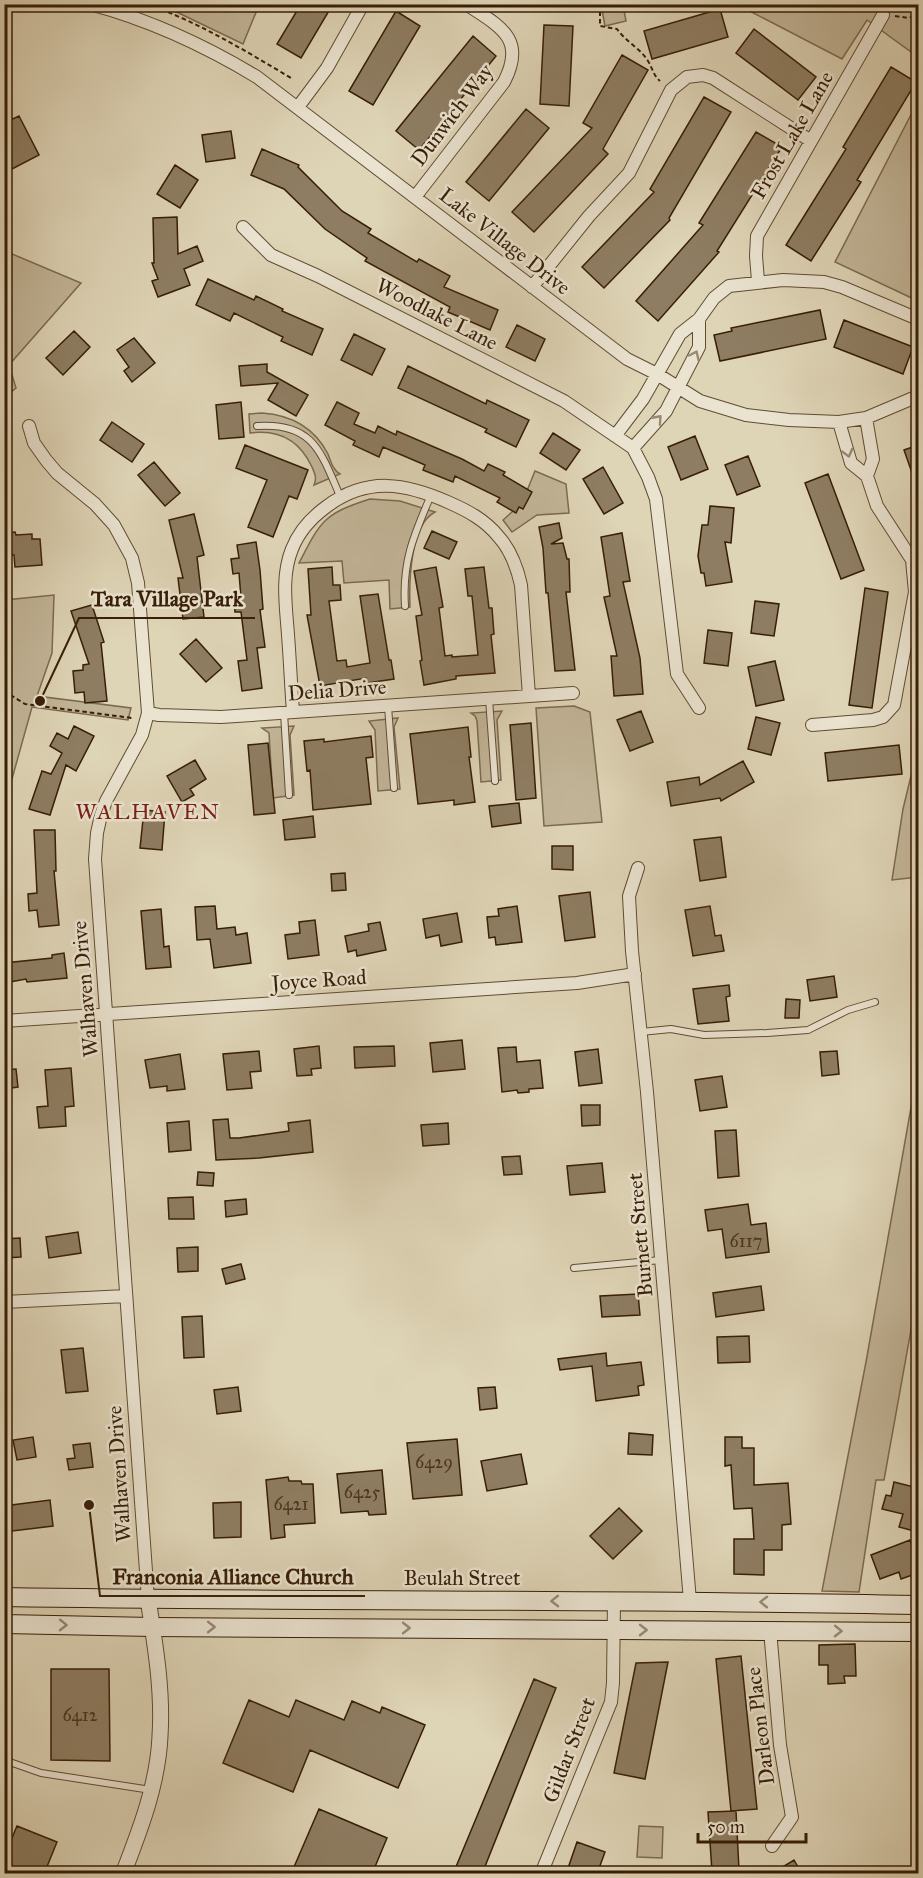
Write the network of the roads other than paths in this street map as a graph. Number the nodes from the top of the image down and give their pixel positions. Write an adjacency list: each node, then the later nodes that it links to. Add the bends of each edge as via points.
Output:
1 (90, 4): 5 (street, Lake Village Drive, via 147,22 216,52)
2 (363, 4): 5 (street, via 327,68)
3 (466, 4): 7 (street, Dunwich Way, via 506,32 513,49 511,70)
4 (883, 15): 6 (street, Frost Lake Lane)
5 (298, 107): 7 (street, Lake Village Drive)
6 (811, 141): 9 (street, Frost Lake Lane, via 757,236); 10 (street, via 714,78 687,77 670,90 629,173)
7 (416, 197): 10 (street, Lake Village Drive)
8 (243, 227): 20 (street, Woodlake Lane, via 271,255 564,401)
9 (758, 281): 11 (street, via 729,286 714,298); 12 (street, via 824,282)
10 (532, 286): 13 (street, Lake Village Drive, via 627,359)
11 (699, 319): 13 (street, via 680,334); 14 (street, one-way to 11, via 699,347)
12 (918, 319)
13 (657, 374): 14 (street, Lake Village Drive); 20 (street)
14 (679, 387): 17 (street, Lake Village Drive, via 700,401 746,414); 21 (street, one-way to 14, via 666,411)
15 (918, 396): 16 (street, Lake Village Drive)
16 (866, 418): 17 (street, Lake Village Drive); 22 (street, via 873,459)
17 (839, 422): 22 (street, one-way to 22, via 851,463)
18 (29, 426): 33 (street, Walhaven Drive, via 46,460 104,513 122,536 132,558 138,583)
19 (257, 426): 24 (lane, via 277,424 306,437 323,458)
20 (615, 436): 21 (street, Woodlake Lane)
21 (633, 448): 31 (street, Woodlake Lane, via 656,500 677,674)
22 (867, 476): 25 (street, via 877,506)
23 (431, 494): 24 (street, via 380,485); 26 (lane, via 407,557); 28 (street, via 481,519 511,554 521,585)
24 (340, 496): 32 (street, via 304,527 288,560 285,586)
25 (915, 560): 34 (street, via 915,592 894,705 883,717 873,720)
26 (405, 606)
27 (573, 693): 28 (street, Delia Drive)
28 (529, 696): 29 (street, Delia Drive)
29 (489, 699): 30 (street, Delia Drive); 35 (lane)
30 (388, 706): 32 (street, Delia Drive); 36 (lane)
31 (699, 708)
32 (289, 712): 33 (street, Delia Drive); 37 (lane)
33 (147, 717): 41 (street, Walhaven Drive, via 142,735 106,801 97,833 95,859)
34 (812, 725)
35 (495, 781)
36 (394, 788)
37 (289, 795)
38 (638, 868): 39 (street, Burnett Street, via 629,896)
39 (635, 974): 41 (street, Joyce Road, via 577,983); 43 (street, Burnett Street)
40 (875, 1002): 43 (lane, via 807,1030 704,1035 671,1029)
41 (106, 1013): 42 (street, Joyce Road); 46 (street, Walhaven Drive)
42 (4, 1021)
43 (641, 1032): 44 (street, Burnett Street)
44 (662, 1260): 45 (lane); 51 (street, Burnett Street)
45 (574, 1268)
46 (126, 1296): 47 (street); 49 (street, Walhaven Drive)
47 (4, 1302)
48 (4, 1597): 49 (main road, Beulah Street)
49 (148, 1599): 50 (main road, Beulah Street, one-way to 49); 54 (street)
50 (614, 1600): 51 (main road, Beulah Street); 55 (street, Gildar Street)
51 (690, 1600): 52 (main road, Beulah Street, one-way to 51)
52 (918, 1605)
53 (4, 1624): 54 (main road, one-way to 54)
54 (152, 1627): 55 (main road, one-way to 55); 59 (street, via 161,1708)
55 (614, 1630): 56 (main road, one-way to 56); 62 (street, Gildar Street, via 610,1702)
56 (770, 1630): 57 (main road, one-way to 57); 60 (street, Darleon Place, via 780,1744 792,1817)
57 (918, 1632)
58 (4, 1760): 59 (lane, via 41,1773)
59 (152, 1790): 61 (street)
60 (772, 1846)
61 (123, 1874)
62 (542, 1874)

